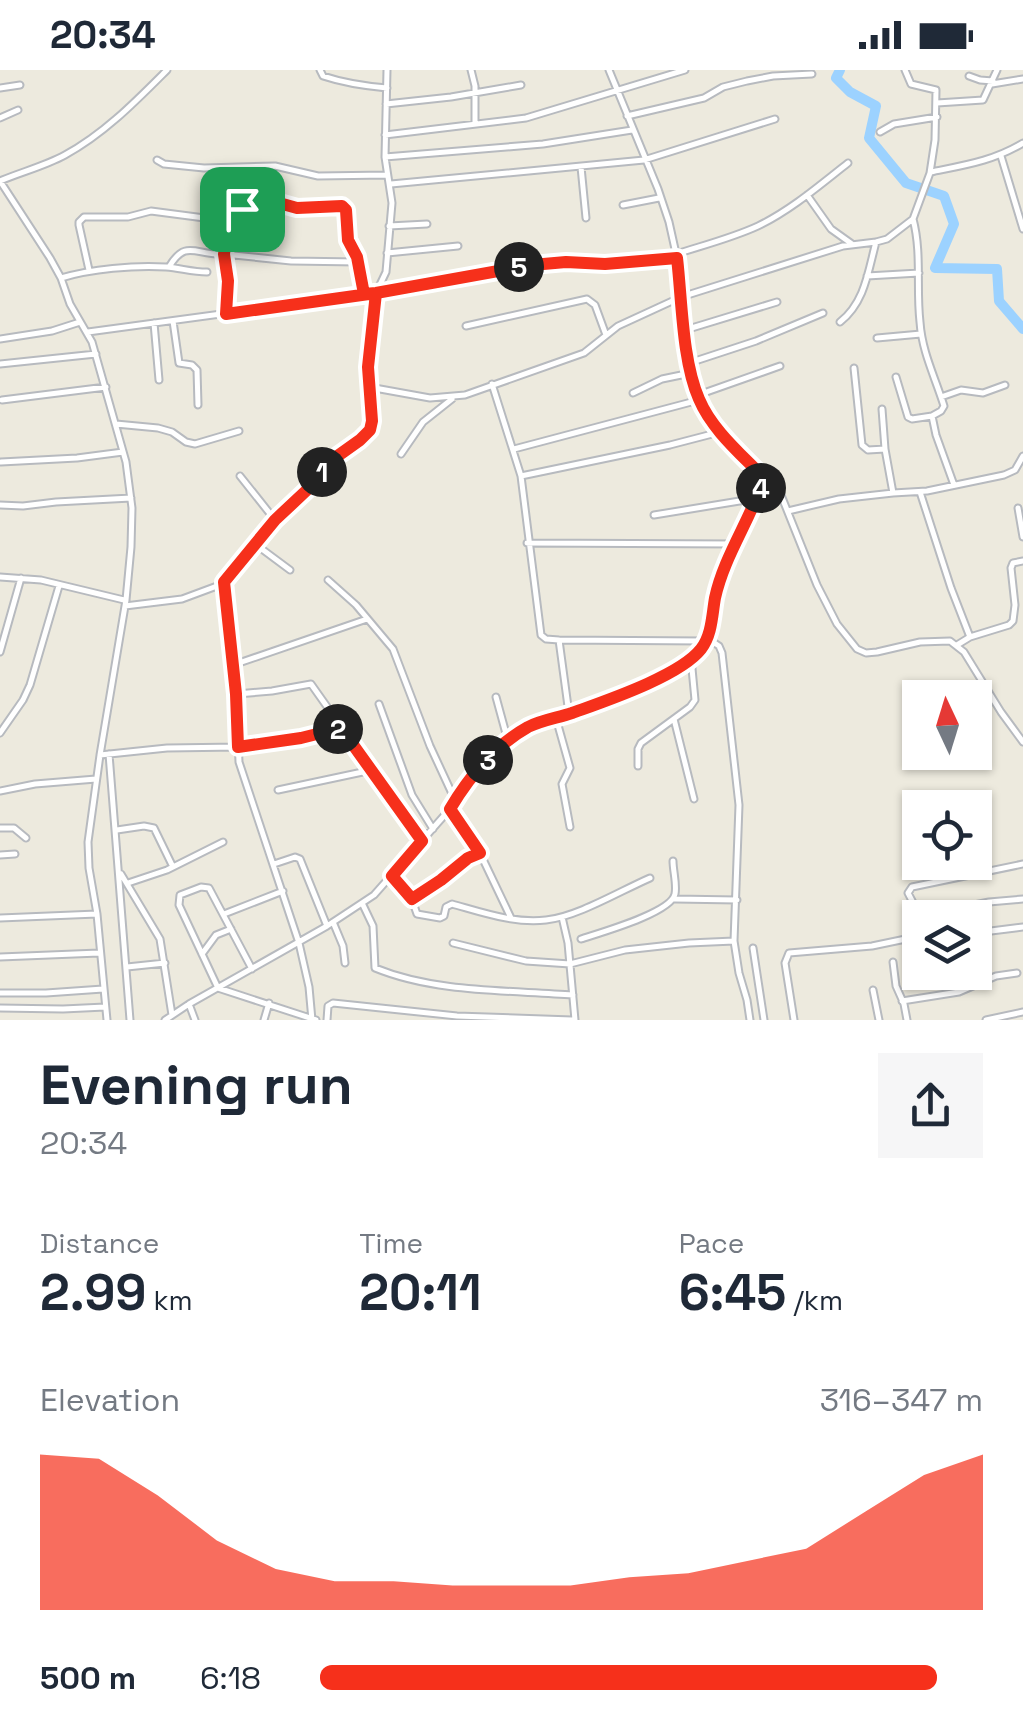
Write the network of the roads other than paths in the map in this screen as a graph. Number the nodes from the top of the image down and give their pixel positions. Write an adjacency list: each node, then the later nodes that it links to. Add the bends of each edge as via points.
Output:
1 (167, 70): 62 (street, via 85,143 0,181)
2 (320, 70): 17 (street, via 355,85)
3 (386, 70): 17 (street)
4 (471, 70): 19 (street)
5 (620, 70): 9 (street)
6 (685, 70): 18 (street)
7 (905, 70): 20 (street, via 911,84 936,90)
8 (998, 70): 13 (street)
9 (609, 72): 18 (street)
10 (812, 74): 23 (street, via 747,81)
11 (970, 76): 13 (street)
12 (1023, 79): 13 (street)
13 (992, 83): 20 (street, via 982,100)
14 (20, 85): 16 (street)
15 (520, 85): 19 (street)
16 (0, 88)
17 (387, 88): 21 (street)
18 (617, 91): 23 (street); 27 (street, via 526,118)
19 (475, 94): 21 (street); 27 (street)
20 (937, 103): 24 (street)
21 (386, 104): 30 (street)
22 (18, 110): 25 (street)
23 (627, 116): 28 (street)
24 (936, 117): 29 (street); 38 (street)
25 (0, 118)
26 (774, 119): 35 (street)
27 (475, 124): 30 (street)
28 (632, 130): 33 (street); 35 (street)
29 (880, 132)
30 (385, 134): 33 (street)
31 (1023, 143): 32 (street)
32 (1001, 156): 38 (street); 49 (street)
33 (385, 157): 39 (street)
34 (157, 160): 39 (street)
35 (644, 160): 37 (street); 42 (street)
36 (848, 162): 41 (street)
37 (581, 166): 40 (street); 44 (street)
38 (930, 172): 45 (street)
39 (386, 176): 40 (street)
40 (391, 184): 48 (street)
41 (808, 195): 51 (street); 55 (street, via 761,224)
42 (660, 197): 43 (street); 55 (street)
43 (622, 204)
44 (586, 218)
45 (914, 219): 50 (street); 60 (street)
46 (234, 222): 54 (street); 56 (street, via 254,196 297,208 342,206); 58 (street, via 151,211 84,217 79,225)
47 (428, 224): 48 (street)
48 (389, 226): 53 (street)
49 (1023, 229)
50 (876, 242): 51 (street); 61 (street)
51 (852, 244): 65 (street)
52 (458, 246): 53 (street)
53 (387, 252): 63 (street)
54 (224, 254): 56 (street); 57 (street, via 183,250); 68 (street)
55 (677, 256): 63 (street, via 532,265); 65 (street)
56 (358, 262): 64 (street)
57 (169, 267): 58 (street); 59 (street)
58 (89, 270): 62 (street)
59 (206, 272)
60 (918, 273): 61 (street); 76 (street)
61 (867, 276): 71 (street, via 856,305)
62 (60, 278): 70 (street)
63 (376, 293): 64 (street); 91 (street)
64 (364, 294): 68 (street)
65 (681, 297): 74 (street); 77 (street)
66 (776, 302): 74 (street)
67 (823, 313): 81 (street)
68 (226, 314): 69 (street)
69 (174, 321): 72 (street); 97 (street, via 179,362 196,370)
70 (80, 322): 75 (street); 79 (street)
71 (840, 322)
72 (154, 323): 75 (street); 87 (street)
73 (466, 326): 77 (street, via 586,299 595,305)
74 (685, 330): 81 (street)
75 (88, 332): 80 (street)
76 (921, 334): 78 (street); 93 (street)
77 (606, 336): 88 (street, via 577,356)
78 (878, 338)
79 (0, 339)
80 (96, 354): 82 (street); 90 (street)
81 (689, 363): 85 (street)
82 (0, 364)
83 (780, 366): 95 (street)
84 (854, 368): 103 (street, via 862,445)
85 (691, 373): 92 (street); 95 (street)
86 (896, 377): 99 (street, via 908,417)
87 (160, 380)
88 (492, 384): 94 (street); 104 (street)
89 (1005, 385): 93 (street)
90 (106, 387): 96 (street); 100 (street)
91 (368, 387): 94 (street); 121 (street, via 370,430)
92 (633, 393)
93 (941, 396): 99 (street, via 943,409)
94 (454, 397): 106 (street, via 424,422)
95 (698, 398): 102 (street); 104 (street)
96 (2, 400)
97 (198, 404)
98 (882, 408): 103 (street)
99 (932, 416): 112 (street)
100 (116, 424): 101 (street, via 158,428 195,444); 105 (street)
101 (238, 430)
102 (720, 432): 110 (street); 111 (street)
103 (885, 449): 114 (street)
104 (514, 450): 110 (street)
105 (123, 452): 108 (street); 115 (street)
106 (402, 454)
107 (1023, 456): 112 (street, via 1010,473)
108 (0, 462)
109 (240, 476): 121 (street)
110 (520, 476): 123 (street)
111 (764, 478): 116 (street); 119 (street)
112 (954, 485): 113 (street)
113 (920, 492): 114 (street); 135 (street)
114 (893, 493): 119 (street)
115 (131, 498): 117 (street); 133 (street)
116 (758, 498): 120 (street); 125 (street)
117 (0, 505)
118 (1018, 508): 122 (street)
119 (788, 511): 138 (street, via 817,585 857,649 877,652 942,640)
120 (654, 514)
121 (275, 520): 124 (street)
122 (1023, 537)
123 (528, 543): 125 (street); 136 (street, via 539,632)
124 (255, 544): 127 (street); 131 (street)
125 (736, 544): 137 (street)
126 (1023, 561): 135 (street, via 1010,568 1013,621)
127 (290, 570)
128 (0, 577): 129 (street)
129 (21, 577): 132 (street); 139 (street)
130 (328, 580): 134 (street)
131 (224, 582): 133 (street, via 182,599); 141 (street)
132 (58, 586): 133 (street); 149 (street, via 30,685)
133 (125, 603): 153 (street)
134 (367, 619): 141 (street); 161 (street, via 393,649)
135 (970, 637): 138 (street)
136 (559, 640): 137 (street); 145 (street)
137 (706, 640): 140 (street); 185 (street, via 722,653 738,794)
138 (957, 645): 151 (street)
139 (0, 652)
140 (691, 658): 145 (street); 147 (street, via 695,700)
141 (233, 665): 142 (street)
142 (236, 694): 148 (street, via 310,684); 152 (street)
143 (496, 696): 150 (street)
144 (379, 704): 165 (street, via 412,795)
145 (569, 714): 146 (street)
146 (556, 718): 150 (street); 163 (street, via 570,768 562,784)
147 (674, 718): 155 (street, via 639,746); 160 (street)
148 (341, 728): 152 (street); 156 (street)
149 (0, 733)
150 (508, 740): 161 (street)
151 (1023, 742)
152 (238, 747): 154 (street); 174 (street)
153 (100, 754): 154 (street); 157 (street)
154 (109, 754): 166 (street)
155 (638, 766)
156 (372, 770): 158 (street); 168 (street)
157 (96, 779): 159 (street); 189 (street, via 88,842)
158 (278, 790)
159 (0, 791)
160 (694, 799)
161 (455, 800): 162 (street)
162 (450, 809): 165 (street); 170 (street)
163 (570, 827)
164 (0, 828): 167 (street, via 14,828)
165 (433, 829): 168 (street)
166 (116, 830): 176 (street, via 154,828); 177 (street)
167 (26, 838)
168 (422, 841): 178 (street)
169 (223, 842): 176 (street)
170 (480, 853): 184 (street); 193 (street)
171 (15, 854): 172 (street)
172 (0, 855)
173 (673, 861): 182 (street)
174 (274, 864): 181 (street); 194 (street, via 300,859)
175 (1023, 864): 186 (street, via 912,887)
176 (173, 867): 180 (street)
177 (120, 872): 180 (street); 211 (street)
178 (392, 876): 184 (street); 188 (street)
179 (650, 878): 191 (street)
180 (128, 883): 208 (street)
181 (283, 891): 190 (street); 201 (street)
182 (674, 898): 185 (street); 198 (street, via 646,916)
183 (1023, 898): 187 (street)
184 (412, 899): 193 (street, via 421,916 442,918 452,904)
185 (737, 900): 200 (street)
186 (912, 900)
187 (992, 902)
188 (362, 904): 194 (street); 218 (street, via 373,926 375,968 469,988)
189 (98, 914): 192 (street); 204 (street)
190 (224, 914): 196 (street); 205 (street, via 207,886 180,894)
191 (562, 917): 193 (street); 210 (street)
192 (0, 918)
193 (511, 918)
194 (330, 924): 201 (street); 209 (street)
195 (1023, 927): 197 (street)
196 (230, 928): 205 (street); 212 (street)
197 (992, 930)
198 (581, 939)
199 (902, 940): 236 (street, via 789,953)
200 (734, 941): 210 (street, via 625,950); 234 (street)
201 (298, 943): 212 (street); 231 (street)
202 (453, 943): 210 (street)
203 (753, 948): 235 (street)
204 (100, 953): 206 (street); 215 (street)
205 (202, 954): 214 (street)
206 (0, 957)
207 (894, 962): 219 (street)
208 (166, 963): 211 (street); 225 (street)
209 (345, 963)
210 (570, 964): 218 (street)
211 (126, 967): 227 (street)
212 (252, 969): 214 (street)
213 (1017, 972): 219 (street, via 952,994)
214 (218, 988): 220 (street); 221 (street)
215 (103, 989): 217 (street); 222 (street)
216 (874, 990): 237 (street)
217 (0, 992)
218 (573, 995): 233 (street)
219 (902, 1000): 238 (street)
220 (270, 1003): 230 (street); 231 (street)
221 (188, 1004): 225 (street); 229 (street)
222 (105, 1007): 223 (street); 226 (street)
223 (0, 1008)
224 (1023, 1012): 239 (street)
225 (172, 1015): 228 (street)
226 (107, 1020)
227 (130, 1020)
228 (165, 1020)
229 (195, 1020)
230 (264, 1020)
231 (313, 1020)
232 (327, 1020): 233 (street, via 334,1003)
233 (573, 1020)
234 (750, 1020)
235 (764, 1020)
236 (794, 1020)
237 (879, 1020)
238 (907, 1020)
239 (986, 1020)

